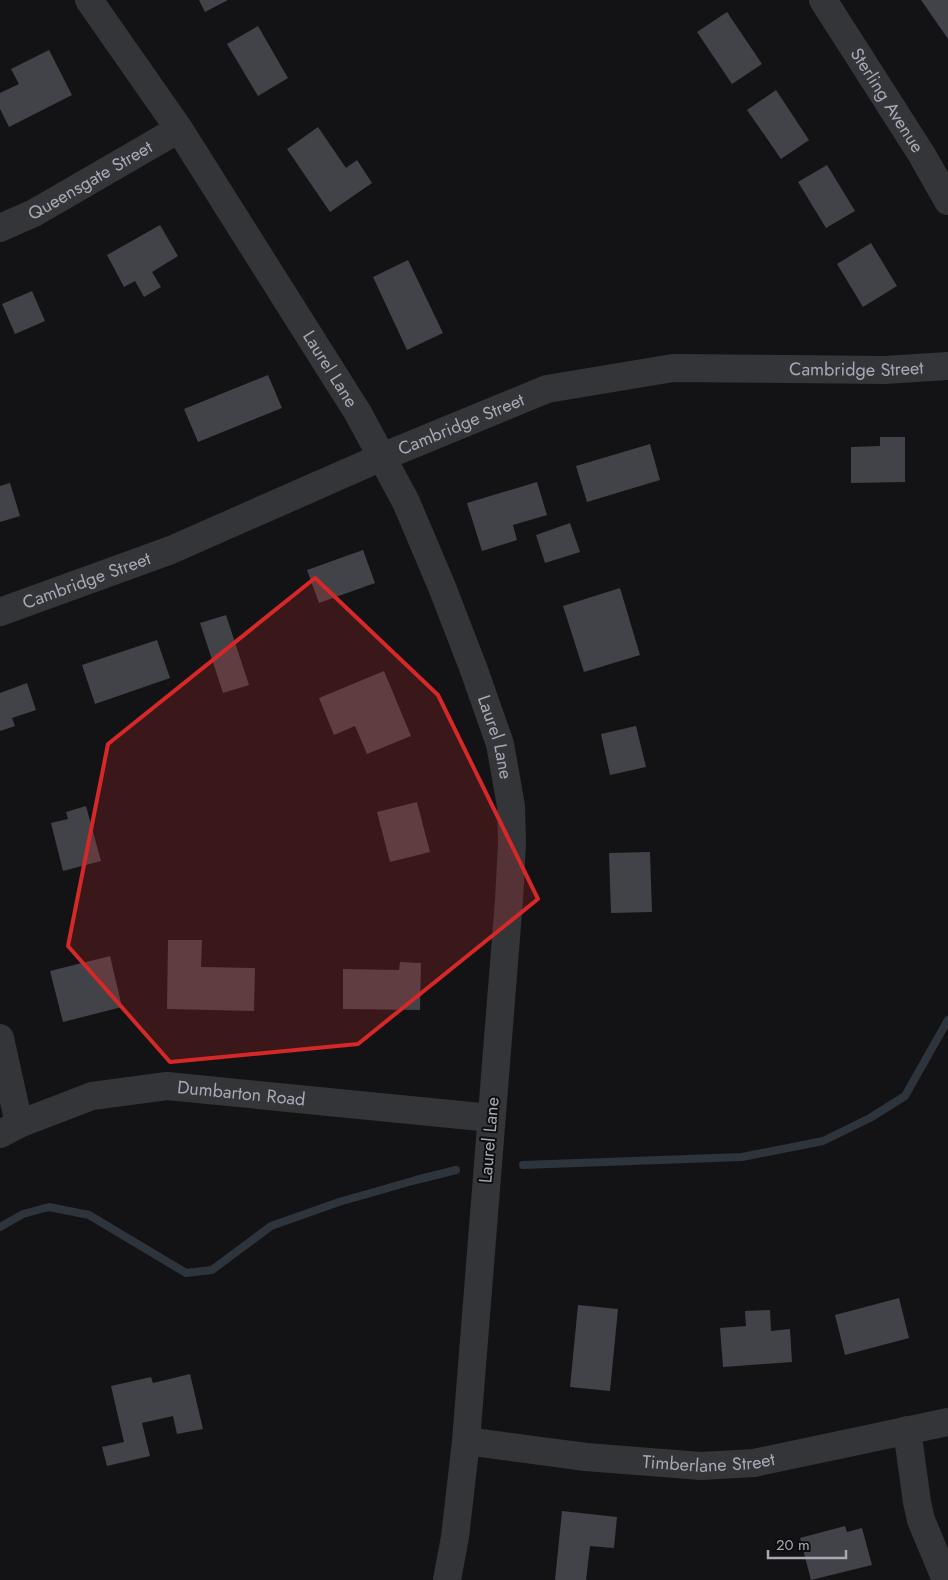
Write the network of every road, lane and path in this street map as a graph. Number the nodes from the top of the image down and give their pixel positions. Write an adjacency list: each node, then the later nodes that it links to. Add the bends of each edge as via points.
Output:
1 (88, 0): 3 (street, Laurel Lane)
2 (823, 0): 4 (street, Sterling Avenue, via 922,155)
3 (179, 129): 5 (street, Queensgate Street, via 34,213); 7 (street, Laurel Lane, via 358,413)
4 (948, 202)
5 (0, 228)
6 (948, 366): 7 (street, Cambridge Street, via 885,370 673,368 547,389)
7 (382, 457): 8 (street, Cambridge Street, via 171,550); 10 (street, Laurel Lane, via 406,502 474,670 500,744 511,806 509,900)
8 (0, 612)
9 (0, 1038): 11 (street)
10 (490, 1118): 11 (street, Dumbarton Road, via 167,1086 92,1096); 14 (street, Laurel Lane)
11 (10, 1129)
12 (948, 1422): 13 (street, Timberlane Street)
13 (907, 1430): 14 (street, Timberlane Street, via 730,1466 586,1456); 16 (street, via 921,1520)
14 (466, 1441): 15 (street, Laurel Lane)
15 (447, 1580)
16 (946, 1580)

